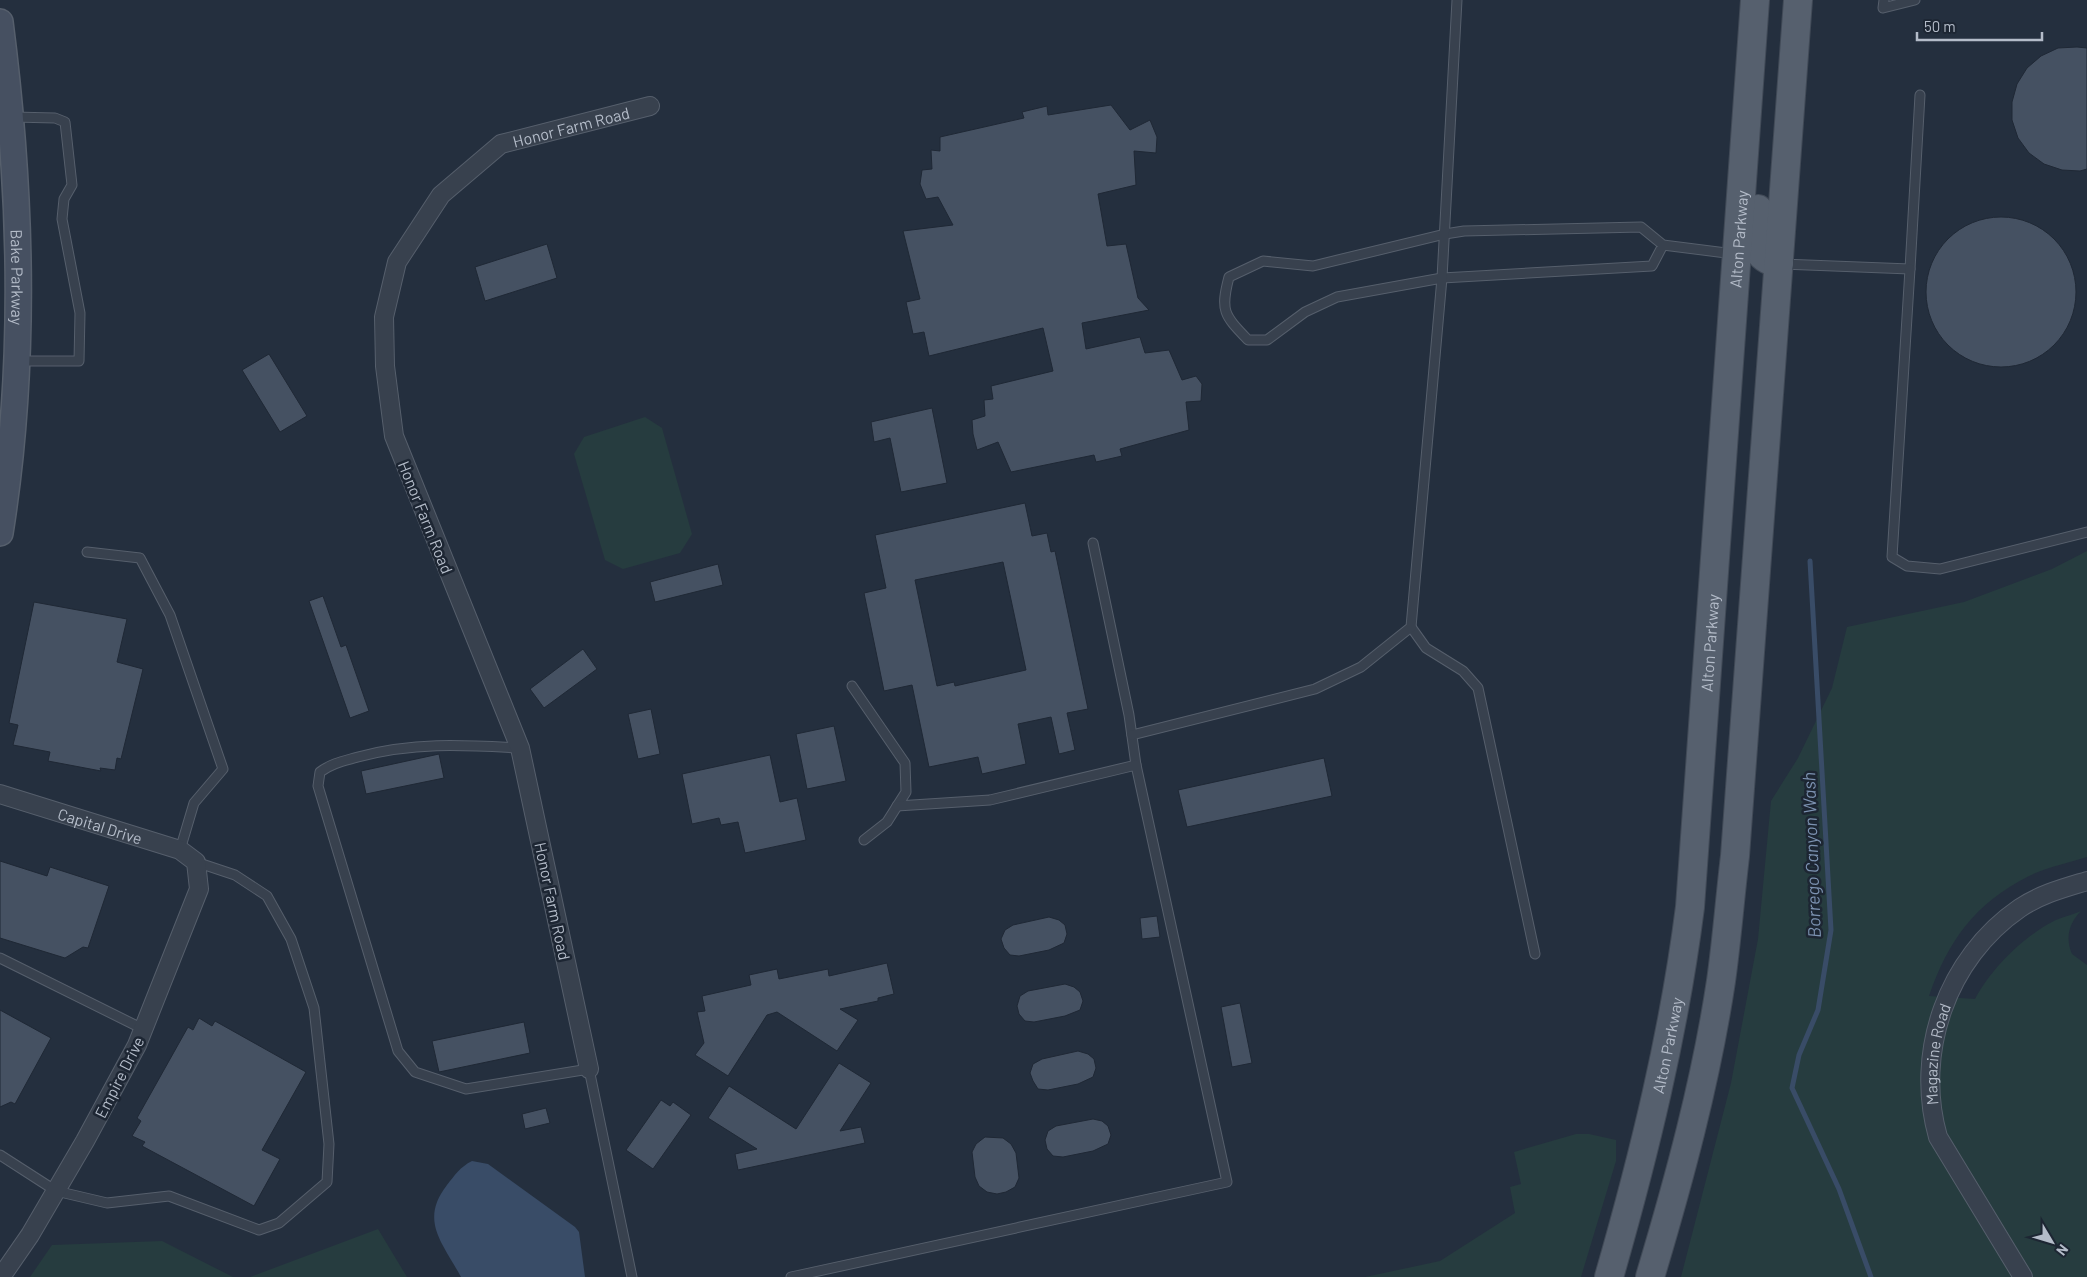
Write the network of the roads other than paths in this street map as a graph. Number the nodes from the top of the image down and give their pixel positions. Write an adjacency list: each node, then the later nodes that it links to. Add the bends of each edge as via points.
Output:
1 (1457, 0): 11 (lane)
2 (1755, 0): 7 (main road, Alton Parkway)
3 (1798, 0): 14 (main road)
4 (1884, 0): 5 (lane, via 1883,8)
5 (1915, 0)
6 (0, 22): 10 (main road, Bake Parkway)
7 (1753, 28): 13 (main road, Alton Parkway); 14 (main road, via 1760,31 1769,44 1756,238 1762,258)
8 (1920, 95): 15 (lane)
9 (650, 106): 25 (street, Honor Farm Road, via 501,144 441,195 397,262 384,317 385,366 394,436)
10 (11, 117): 17 (main road, Bake Parkway, via 19,230); 17 (lane, via 55,118 65,122 72,185 64,199 62,219 80,313 79,361)
11 (1445, 234): 12 (lane, via 1641,227); 16 (lane); 16 (lane, via 1313,266 1263,261 1229,277 1223,298 1227,317 1248,340 1267,340 1306,312 1336,297)
12 (1663, 246): 13 (lane); 16 (lane, via 1652,266)
13 (1737, 255): 42 (main road, Alton Parkway, via 1688,924 1658,1098)
14 (1779, 263): 15 (lane); 43 (main road, via 1735,856 1720,981 1695,1112)
15 (1910, 269): 18 (lane, via 1892,557 1907,566 1940,569)
16 (1442, 278): 22 (lane)
17 (17, 361): 19 (main road, Bake Parkway)
18 (2087, 532)
19 (0, 533)
20 (1093, 543): 24 (lane)
21 (87, 552): 30 (lane, via 140,558 170,615 224,769 194,804)
22 (1412, 627): 24 (lane, via 1361,667 1315,690); 33 (lane, via 1426,648 1463,671 1478,688)
23 (852, 686): 28 (lane, via 905,763 906,792)
24 (1132, 735): 26 (lane)
25 (520, 748): 36 (street, Honor Farm Road); 36 (lane, via 437,744 390,748 330,765 320,772 318,786 398,1051 415,1072 466,1089)
26 (1136, 765): 28 (lane, via 990,800); 41 (lane, via 1227,1182)
27 (0, 794): 30 (street, Capital Drive)
28 (897, 806): 29 (lane, via 887,822)
29 (864, 840)
30 (180, 850): 31 (street, Capital Drive)
31 (196, 862): 35 (street, Empire Drive, via 199,889); 38 (lane, via 235,875 267,896 291,939 314,1008 329,1144 327,1182 279,1223 259,1230 169,1196 107,1203)
32 (2087, 880): 44 (street, Magazine Road, via 2051,891 2022,907 1981,941 1961,968 1947,999 1930,1062 1932,1113 1938,1137)
33 (1535, 954)
34 (0, 958): 35 (lane)
35 (144, 1029): 38 (street, Empire Drive)
36 (589, 1069): 40 (lane)
37 (0, 1155): 38 (lane)
38 (56, 1191): 39 (street, Empire Drive)
39 (1, 1277)
40 (632, 1277)
41 (791, 1277)
42 (1609, 1277)
43 (1650, 1277)
44 (2024, 1277)

